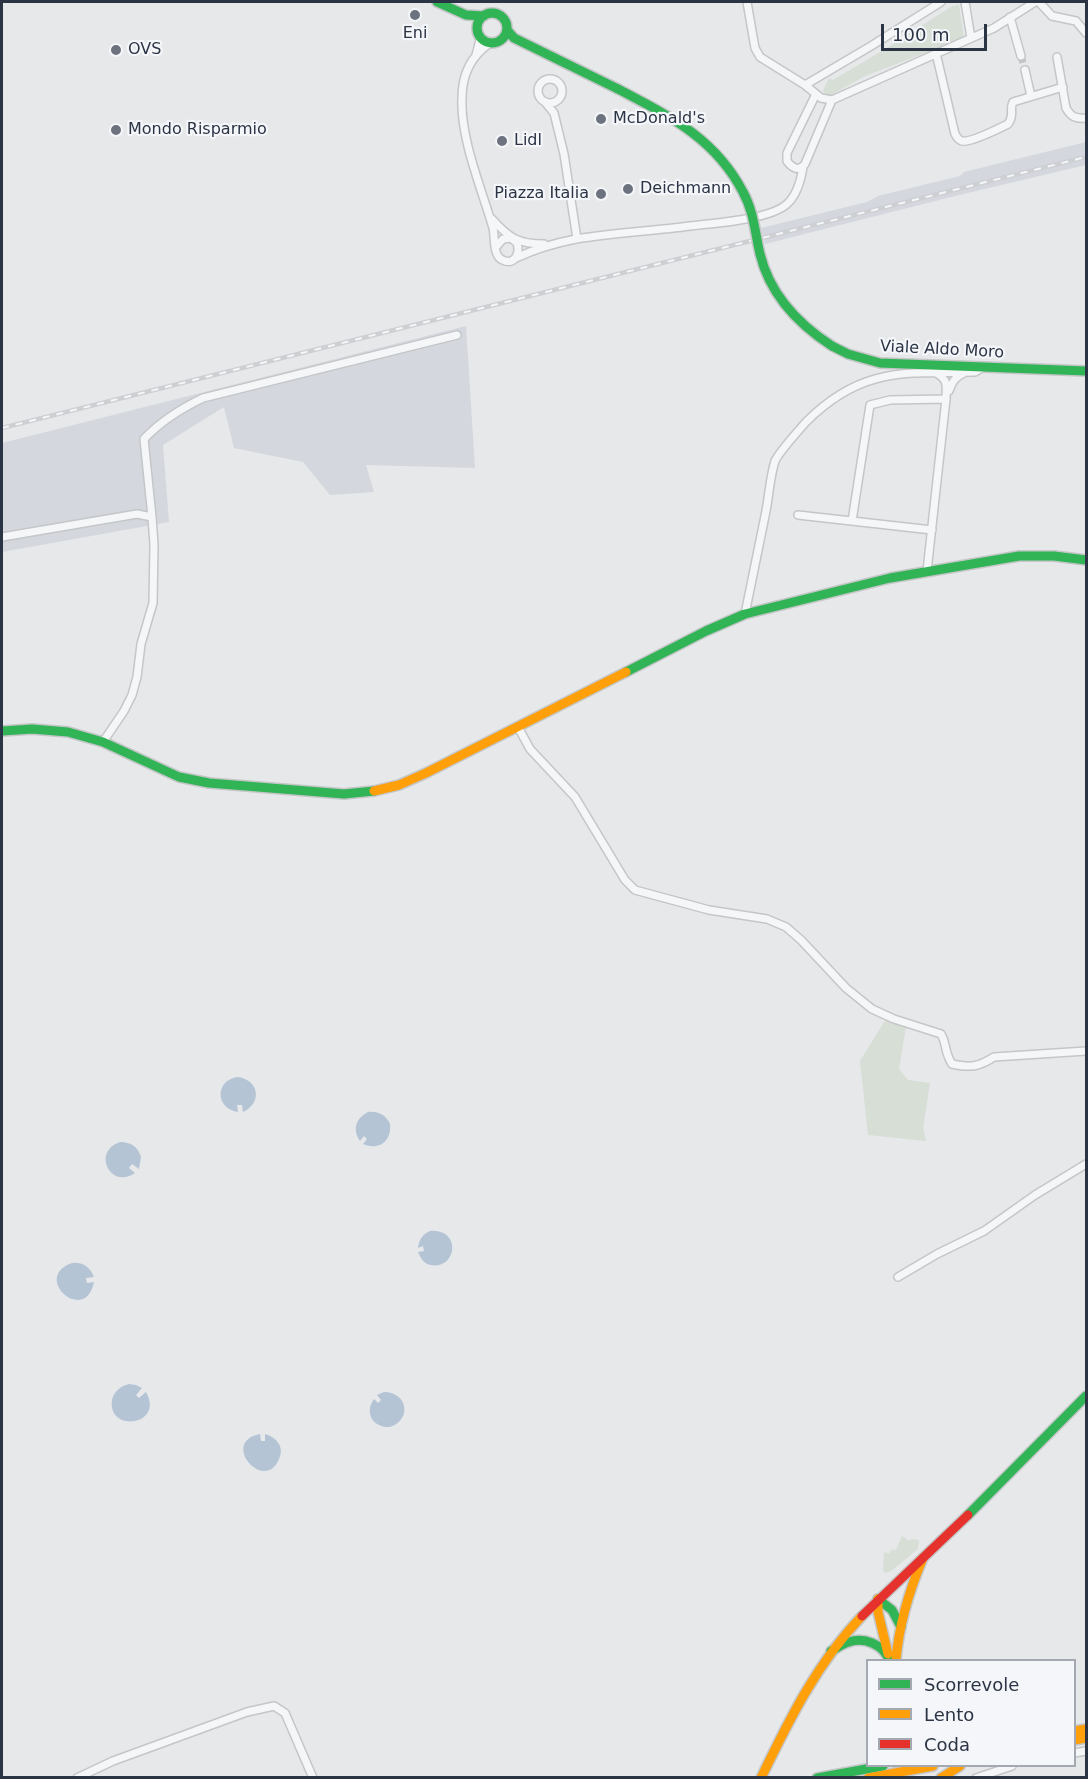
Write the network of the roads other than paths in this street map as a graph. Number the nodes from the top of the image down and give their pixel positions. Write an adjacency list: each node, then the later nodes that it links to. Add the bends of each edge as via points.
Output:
1 (437, 2): 7 (main road)
2 (747, 2): 19 (street, via 757,53)
3 (941, 2): 19 (street)
4 (965, 2): 12 (street)
5 (1037, 2): 8 (street); 10 (street, via 1052,16 1076,21)
6 (484, 16): 7 (main road); 9 (main road); 11 (main road, via 499,15 505,21)
7 (470, 17): 9 (main road)
8 (1010, 17): 12 (street); 15 (street)
9 (478, 32): 13 (main road); 16 (street)
10 (1086, 33)
11 (505, 34): 13 (main road, Viale Aldo Moro); 36 (main road, Viale Aldo Moro, bridge, via 618,89 701,138 721,158 751,211 764,268 778,297 819,338 848,354 880,363)
12 (971, 38): 14 (street)
13 (490, 43): 16 (street)
14 (936, 53): 22 (street, via 959,140 977,139 1008,124 1013,102); 24 (street)
15 (1021, 56)
16 (475, 57): 29 (street, via 464,77 463,120)
17 (1057, 57): 20 (street)
18 (1025, 70): 22 (street)
19 (805, 85): 21 (street)
20 (1063, 87): 22 (street); 27 (street, via 1068,112 1073,117)
21 (816, 94): 24 (street); 28 (street, via 787,153 790,164 798,169)
22 (1031, 96)
23 (558, 100): 25 (street); 25 (street, via 561,89 557,82 549,80 538,89); 26 (street)
24 (832, 100): 28 (street)
25 (545, 102): 26 (street)
26 (554, 113): 30 (street)
27 (1086, 118)
28 (803, 167): 30 (street, via 792,198 770,213)
29 (489, 216): 31 (street); 33 (street)
30 (577, 239): 32 (street)
31 (514, 240): 32 (street); 33 (street, via 503,239); 34 (street, via 519,247)
32 (549, 244): 34 (street)
33 (496, 247): 34 (street, via 502,260)
34 (516, 258)
35 (457, 335): 42 (street, via 188,405 144,439)
36 (982, 368): 37 (main road, Viale Aldo Moro); 39 (street)
37 (1086, 371)
38 (936, 373): 39 (street); 40 (street, via 944,377); 48 (street, via 903,373 856,386 836,397 800,428 776,460)
39 (964, 373): 40 (street, via 956,376)
40 (946, 399): 43 (street, via 890,400 870,405); 44 (street)
41 (798, 515): 43 (street)
42 (152, 517): 45 (street, via 137,514); 51 (street, via 153,603 141,644 137,677 124,711)
43 (852, 521): 44 (street)
44 (932, 530): 47 (street)
45 (2, 537)
46 (1086, 560): 47 (main road, via 1019,556)
47 (927, 571): 48 (main road)
48 (745, 614): 49 (main road)
49 (518, 727): 51 (main road, via 399,785 344,794 179,777); 52 (street, via 530,749 575,797 635,890 709,910 766,918 786,927 872,1009 941,1034 952,1064 967,1067 982,1065 994,1057)
50 (2, 731): 51 (main road, via 68,732)
51 (103, 742)
52 (1086, 1052)
53 (1086, 1164): 54 (street, via 984,1231)
54 (898, 1277)
55 (1086, 1396): 56 (main road)
56 (923, 1558): 57 (main road); 58 (main road)
57 (878, 1599): 58 (main road, via 889,1605); 59 (main road); 60 (main road)
58 (901, 1627): 61 (main road)
59 (831, 1651): 60 (main road, via 848,1642 864,1641 877,1645); 68 (main road, via 788,1720)
60 (888, 1657)
61 (896, 1659)
62 (866, 1762): 67 (main road)
63 (877, 1767): 67 (main road)
64 (928, 1767): 72 (main road)
65 (958, 1767): 73 (main road)
66 (1009, 1767): 74 (street)
67 (845, 1772): 71 (main road)
68 (761, 1777)
69 (77, 1778): 70 (street, via 236,1716 274,1706 285,1713)
70 (313, 1778)
71 (817, 1778)
72 (868, 1778)
73 (941, 1778)
74 (976, 1778)

